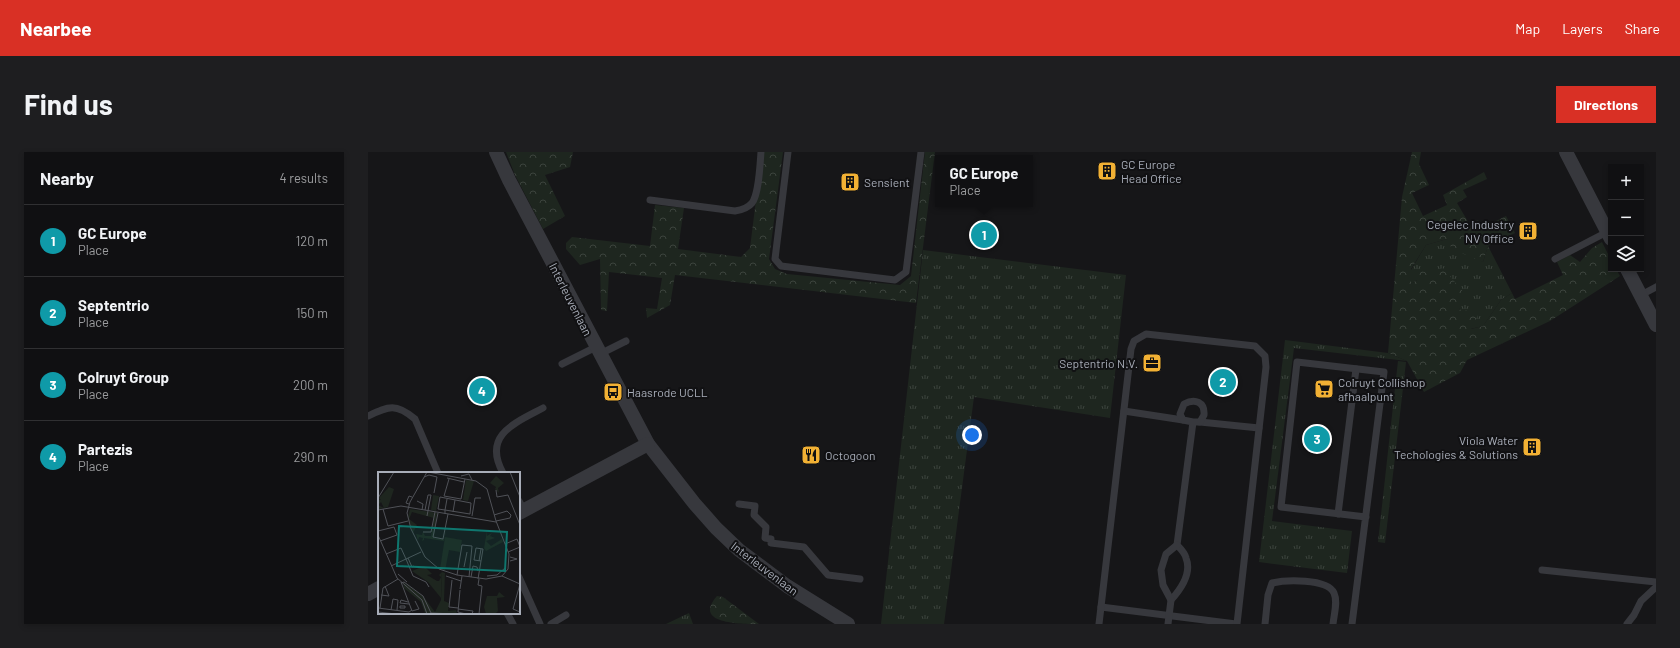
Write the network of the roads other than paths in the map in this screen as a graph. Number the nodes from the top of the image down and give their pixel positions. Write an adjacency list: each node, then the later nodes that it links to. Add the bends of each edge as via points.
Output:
1 (496, 152): 15 (street, Interleuvenlaan)
2 (761, 152): 6 (lane, via 756,193 752,203 744,209 735,211)
3 (788, 152): 4 (lane, via 775,259 781,266 895,280 906,272)
4 (921, 152)
5 (1566, 152): 7 (street)
6 (650, 200)
7 (1608, 234)
8 (1608, 236): 9 (lane)
9 (1555, 258)
10 (1629, 272): 12 (street)
11 (1656, 287): 12 (lane)
12 (1641, 295): 13 (street)
13 (1656, 325)
14 (626, 341): 15 (lane)
15 (598, 351): 16 (lane); 24 (street, Interleuvenlaan)
16 (562, 364)
17 (1356, 369): 29 (lane); 29 (lane, via 1297,362 1281,506); 30 (lane, via 1384,372)
18 (543, 408): 26 (lane, via 509,427 499,440 496,461)
19 (1124, 411): 21 (lane); 23 (lane, via 1131,349 1139,337 1146,334 1255,346 1265,356 1266,367); 40 (lane)
20 (368, 416): 25 (lane, via 392,407 408,413 415,419)
21 (1183, 420): 22 (lane); 22 (lane, via 1180,409 1190,400 1198,401 1203,406 1204,415)
22 (1197, 422): 23 (lane); 31 (lane)
23 (1259, 428): 50 (lane)
24 (648, 444): 28 (street); 47 (street, Interleuvenlaan, via 707,518 739,550 787,586)
25 (438, 472)
26 (502, 472)
27 (739, 504): 34 (lane, via 755,506 754,515 766,527 765,538 771,539 771,543 804,547 828,575)
28 (520, 508)
29 (1338, 514): 30 (lane)
30 (1366, 517): 53 (lane)
31 (1177, 545): 39 (lane, via 1186,558 1187,573 1181,588); 39 (lane, via 1166,554 1161,570 1163,585)
32 (1542, 570): 35 (lane)
33 (520, 579): 45 (lane)
34 (860, 579)
35 (1656, 582)
36 (1656, 587): 54 (lane, via 1641,601)
37 (378, 589): 38 (street)
38 (368, 594)
39 (1171, 600): 43 (lane)
40 (1101, 607): 43 (lane); 48 (lane)
41 (507, 614): 44 (lane)
42 (566, 615): 46 (lane)
43 (1169, 616): 49 (lane); 50 (lane)
44 (512, 624)
45 (540, 624)
46 (551, 624)
47 (848, 624)
48 (1099, 624)
49 (1168, 624)
50 (1237, 624)
51 (1265, 624): 52 (lane, via 1272,583 1286,580 1324,584 1333,592 1336,603)
52 (1333, 624)
53 (1352, 624)
54 (1627, 624)

